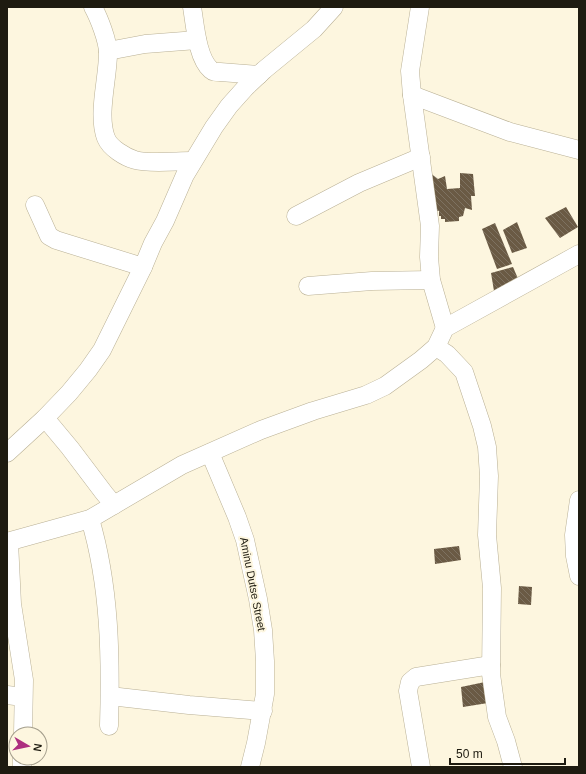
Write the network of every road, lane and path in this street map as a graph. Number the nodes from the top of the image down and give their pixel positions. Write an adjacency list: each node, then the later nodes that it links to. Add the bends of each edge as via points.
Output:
1 (93, 7): 6 (street)
2 (192, 7): 5 (street)
3 (334, 7): 7 (street, via 314,29)
4 (420, 7): 8 (street, via 410,70)
5 (197, 40): 6 (street, via 145,44); 7 (street, via 212,71)
6 (108, 51): 11 (street, via 103,122 109,143 123,155 135,160)
7 (259, 75): 11 (street, via 229,106)
8 (412, 95): 9 (street, via 510,132); 10 (street)
9 (579, 150)
10 (421, 157): 13 (street, via 359,183); 16 (street, via 430,226)
11 (192, 161): 15 (street)
12 (35, 205): 15 (street, via 49,236)
13 (296, 216)
14 (579, 254): 18 (street)
15 (143, 267): 20 (street, via 102,350 88,370)
16 (431, 280): 17 (street); 18 (street)
17 (308, 286)
18 (445, 328): 19 (street)
19 (436, 347): 22 (street, via 385,386 355,399 261,430); 28 (street, via 447,354 464,372 487,447 487,535 492,588)
20 (45, 418): 21 (street); 24 (street)
21 (7, 453)
22 (210, 453): 24 (street, via 182,465); 31 (street, Aminu Dutse Street, via 246,540 263,630)
23 (579, 500): 27 (street, via 574,535)
24 (114, 505): 25 (street)
25 (90, 519): 26 (street); 30 (street, via 101,562 106,602)
26 (8, 542): 29 (street, via 12,604 24,680)
27 (579, 576)
28 (491, 665): 35 (street, via 416,677 410,682 408,691); 36 (street, via 497,717)
29 (15, 696): 32 (street)
30 (110, 696): 31 (street); 33 (street)
31 (263, 711): 34 (street, Aminu Dutse Street)
32 (21, 726)
33 (109, 726)
34 (250, 767)
35 (421, 767)
36 (513, 767)

